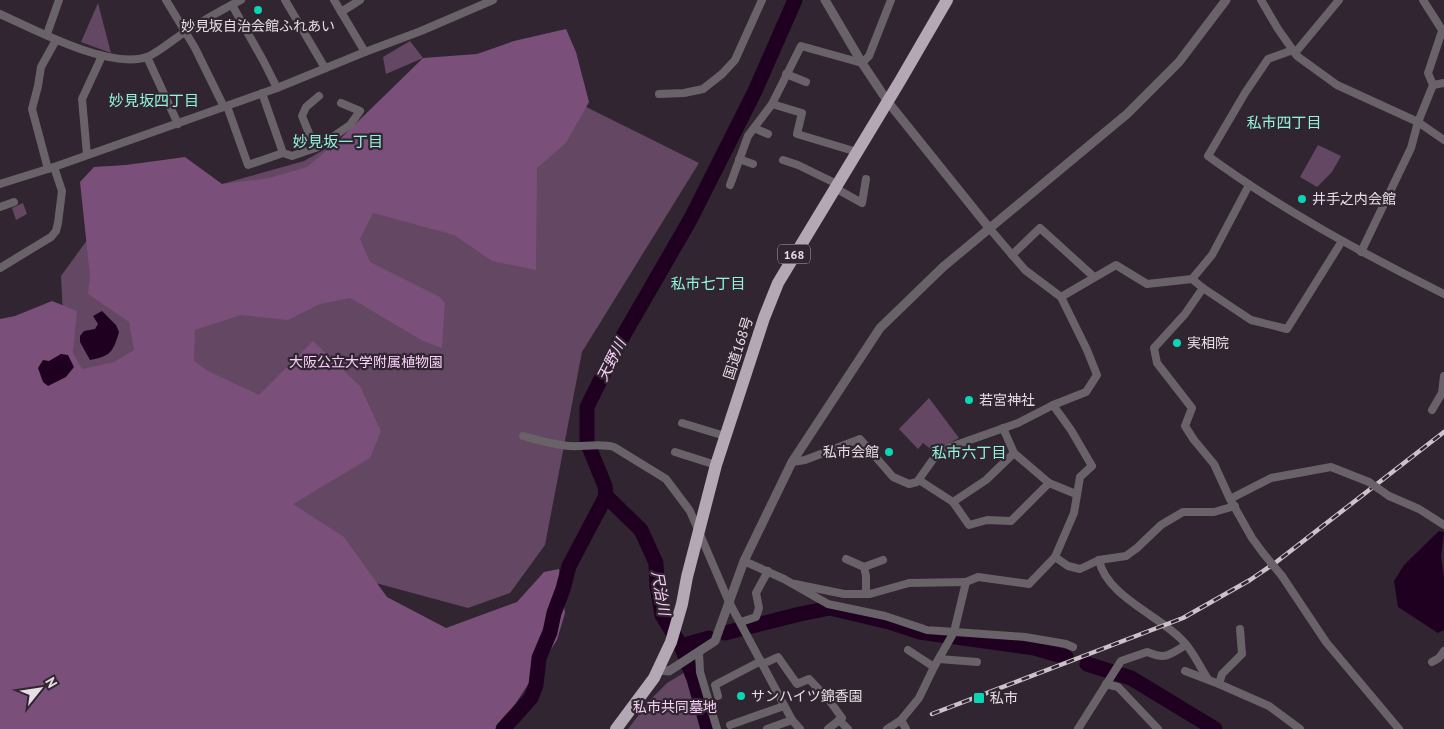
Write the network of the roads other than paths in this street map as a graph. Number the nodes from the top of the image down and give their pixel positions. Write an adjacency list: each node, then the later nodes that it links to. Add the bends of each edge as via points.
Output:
1 (59, 0): 21 (street)
2 (166, 0): 19 (street)
3 (241, 0): 16 (street)
4 (285, 0): 28 (street)
5 (334, 0): 17 (street)
6 (360, 0): 17 (street)
7 (493, 0): 23 (street)
8 (762, 0): 35 (street, via 735,60 722,74 703,89 684,94)
9 (825, 0): 27 (street)
10 (891, 0): 27 (street, via 869,56)
11 (947, 0): 37 (highway, 国道168号 / 168)
12 (1226, 0): 61 (street, via 1179,62 1127,114)
13 (1261, 0): 24 (street)
14 (1339, 0): 24 (street)
15 (1422, 0): 20 (street)
16 (232, 5): 19 (street); 33 (street)
17 (341, 12): 23 (street)
18 (0, 14): 21 (street)
19 (185, 32): 26 (street); 40 (street)
20 (1443, 32): 32 (street, via 1428,73)
21 (47, 34): 22 (street)
22 (56, 40): 25 (street); 53 (street, via 41,67 32,108)
23 (364, 52): 28 (street)
24 (1294, 52): 41 (street, via 1336,85); 56 (street, via 1268,58 1208,156)
25 (102, 56): 26 (street, via 120,60); 49 (street, via 82,99)
26 (147, 57): 42 (street)
27 (862, 63): 29 (street, via 802,46); 37 (street)
28 (325, 68): 33 (street)
29 (786, 74): 30 (street); 39 (street)
30 (806, 82)
31 (1444, 83): 32 (street)
32 (1433, 86): 41 (street)
33 (277, 88): 34 (street)
34 (262, 93): 40 (street); 48 (street)
35 (659, 94)
36 (319, 96): 46 (street, via 306,107 302,116)
37 (888, 102): 47 (highway, 国道168号 / 168); 61 (street)
38 (341, 103): 46 (street, via 360,112 350,124)
39 (772, 104): 43 (street); 47 (street, via 802,113 797,134)
40 (226, 107): 42 (street); 48 (street, via 248,165)
41 (1418, 122): 45 (street); 63 (street, via 1411,148)
42 (178, 124): 49 (street)
43 (754, 128): 44 (street); 50 (street)
44 (768, 134)
45 (1444, 140)
46 (315, 148): 48 (street, via 292,156)
47 (857, 152): 58 (highway, 国道168号 / 168)
48 (283, 153)
49 (87, 155): 53 (street)
50 (739, 159): 52 (street); 57 (street)
51 (783, 160): 58 (street)
52 (753, 164)
53 (51, 168): 55 (street); 65 (street, via 62,191 56,231)
54 (866, 179): 58 (street, via 862,203)
55 (0, 184)
56 (1249, 185): 62 (street); 67 (street, via 1212,255)
57 (730, 186)
58 (836, 186): 77 (highway, 国道168号 / 168, via 778,283)
59 (14, 202): 60 (street)
60 (0, 207)
61 (990, 229): 64 (street); 80 (street, via 944,267 880,328)
62 (1342, 241): 63 (street); 68 (street, via 1287,329 1252,320)
63 (1361, 252): 69 (street)
64 (1012, 255): 66 (street, via 1040,228); 70 (street, via 1025,270)
65 (0, 268)
66 (1094, 278): 67 (street, via 1116,265 1147,284); 70 (street)
67 (1192, 279): 68 (street)
68 (1203, 288): 86 (street, via 1185,314 1154,348 1157,363 1192,408 1185,426 1214,464)
69 (1444, 294)
70 (1061, 297): 72 (street, via 1097,375 1086,392)
71 (1444, 376): 73 (street, via 1442,393)
72 (1053, 405): 75 (street); 84 (street, via 1072,430 1092,466 1080,478)
73 (1432, 410)
74 (682, 423): 77 (street)
75 (1002, 428): 79 (street); 82 (street, via 939,451)
76 (523, 436): 88 (street, via 552,444 614,447 666,479 690,511)
77 (725, 436): 81 (highway, 国道168号 / 168)
78 (676, 452): 81 (street)
79 (1014, 453): 83 (street); 85 (street, via 986,480)
80 (792, 462): 82 (street, via 860,439 893,477 910,484); 93 (street)
81 (716, 465): 88 (highway, 国道168号 / 168)
82 (919, 480): 85 (street)
83 (1049, 483): 84 (street); 85 (street, via 1011,521 987,520 969,525)
84 (1076, 494): 89 (street, via 1074,513)
85 (953, 502)
86 (1233, 502): 87 (street, bridge, via 1271,478 1331,467 1369,482); 92 (street, via 1214,512 1183,512 1161,525 1126,556); 135 (street, bridge, via 1252,538 1326,642)
87 (1444, 525)
88 (698, 533): 99 (street); 113 (highway, 国道168号 / 168, via 671,642)
89 (1055, 557): 92 (street, via 1080,569); 96 (street, via 1029,584 978,577)
90 (846, 559): 94 (street)
91 (882, 560): 94 (street)
92 (1099, 560): 103 (street, via 1101,570 1112,584 1132,603 1173,631)
93 (744, 561): 95 (street); 99 (street)
94 (864, 567): 98 (street)
95 (768, 572): 97 (street); 100 (street, via 756,592 760,608 756,617)
96 (966, 582): 98 (street, via 909,583); 102 (street)
97 (788, 583): 98 (street, via 844,594); 102 (street, via 828,604)
98 (866, 594)
99 (729, 602): 100 (street); 107 (street, via 715,641)
100 (743, 626): 109 (street)
101 (1240, 629): 117 (street, via 1242,654 1222,674)
102 (953, 635): 104 (street, via 1025,637); 108 (street)
103 (1186, 645): 115 (street); 116 (street, via 1166,657 1147,652 1121,661)
104 (1073, 647)
105 (908, 650): 112 (street)
106 (1444, 651): 111 (street)
107 (699, 652): 113 (street, via 669,671); 125 (street, via 700,672)
108 (939, 659): 110 (street); 112 (street)
109 (762, 662): 118 (street, via 715,685); 119 (street); 121 (street, via 778,657 797,684 809,679 829,700 842,718)
110 (978, 662)
111 (1432, 662)
112 (934, 667): 122 (street, via 919,698)
113 (658, 670): 124 (highway, 国道168号 / 168)
114 (1185, 671): 115 (street)
115 (1208, 679): 117 (street)
116 (1107, 683): 132 (street); 133 (street, via 1118,687)
117 (1219, 684): 134 (street, via 1269,706)
118 (718, 696)
119 (784, 706): 120 (street); 123 (street)
120 (792, 720): 126 (street); 127 (street)
121 (839, 720): 128 (street); 129 (street)
122 (900, 720): 130 (street); 131 (street)
123 (730, 726)
124 (616, 729)
125 (717, 729)
126 (767, 729)
127 (800, 729)
128 (828, 729)
129 (848, 729)
130 (887, 729)
131 (906, 729)
132 (1078, 729)
133 (1158, 729)
134 (1300, 729)
135 (1400, 729)

